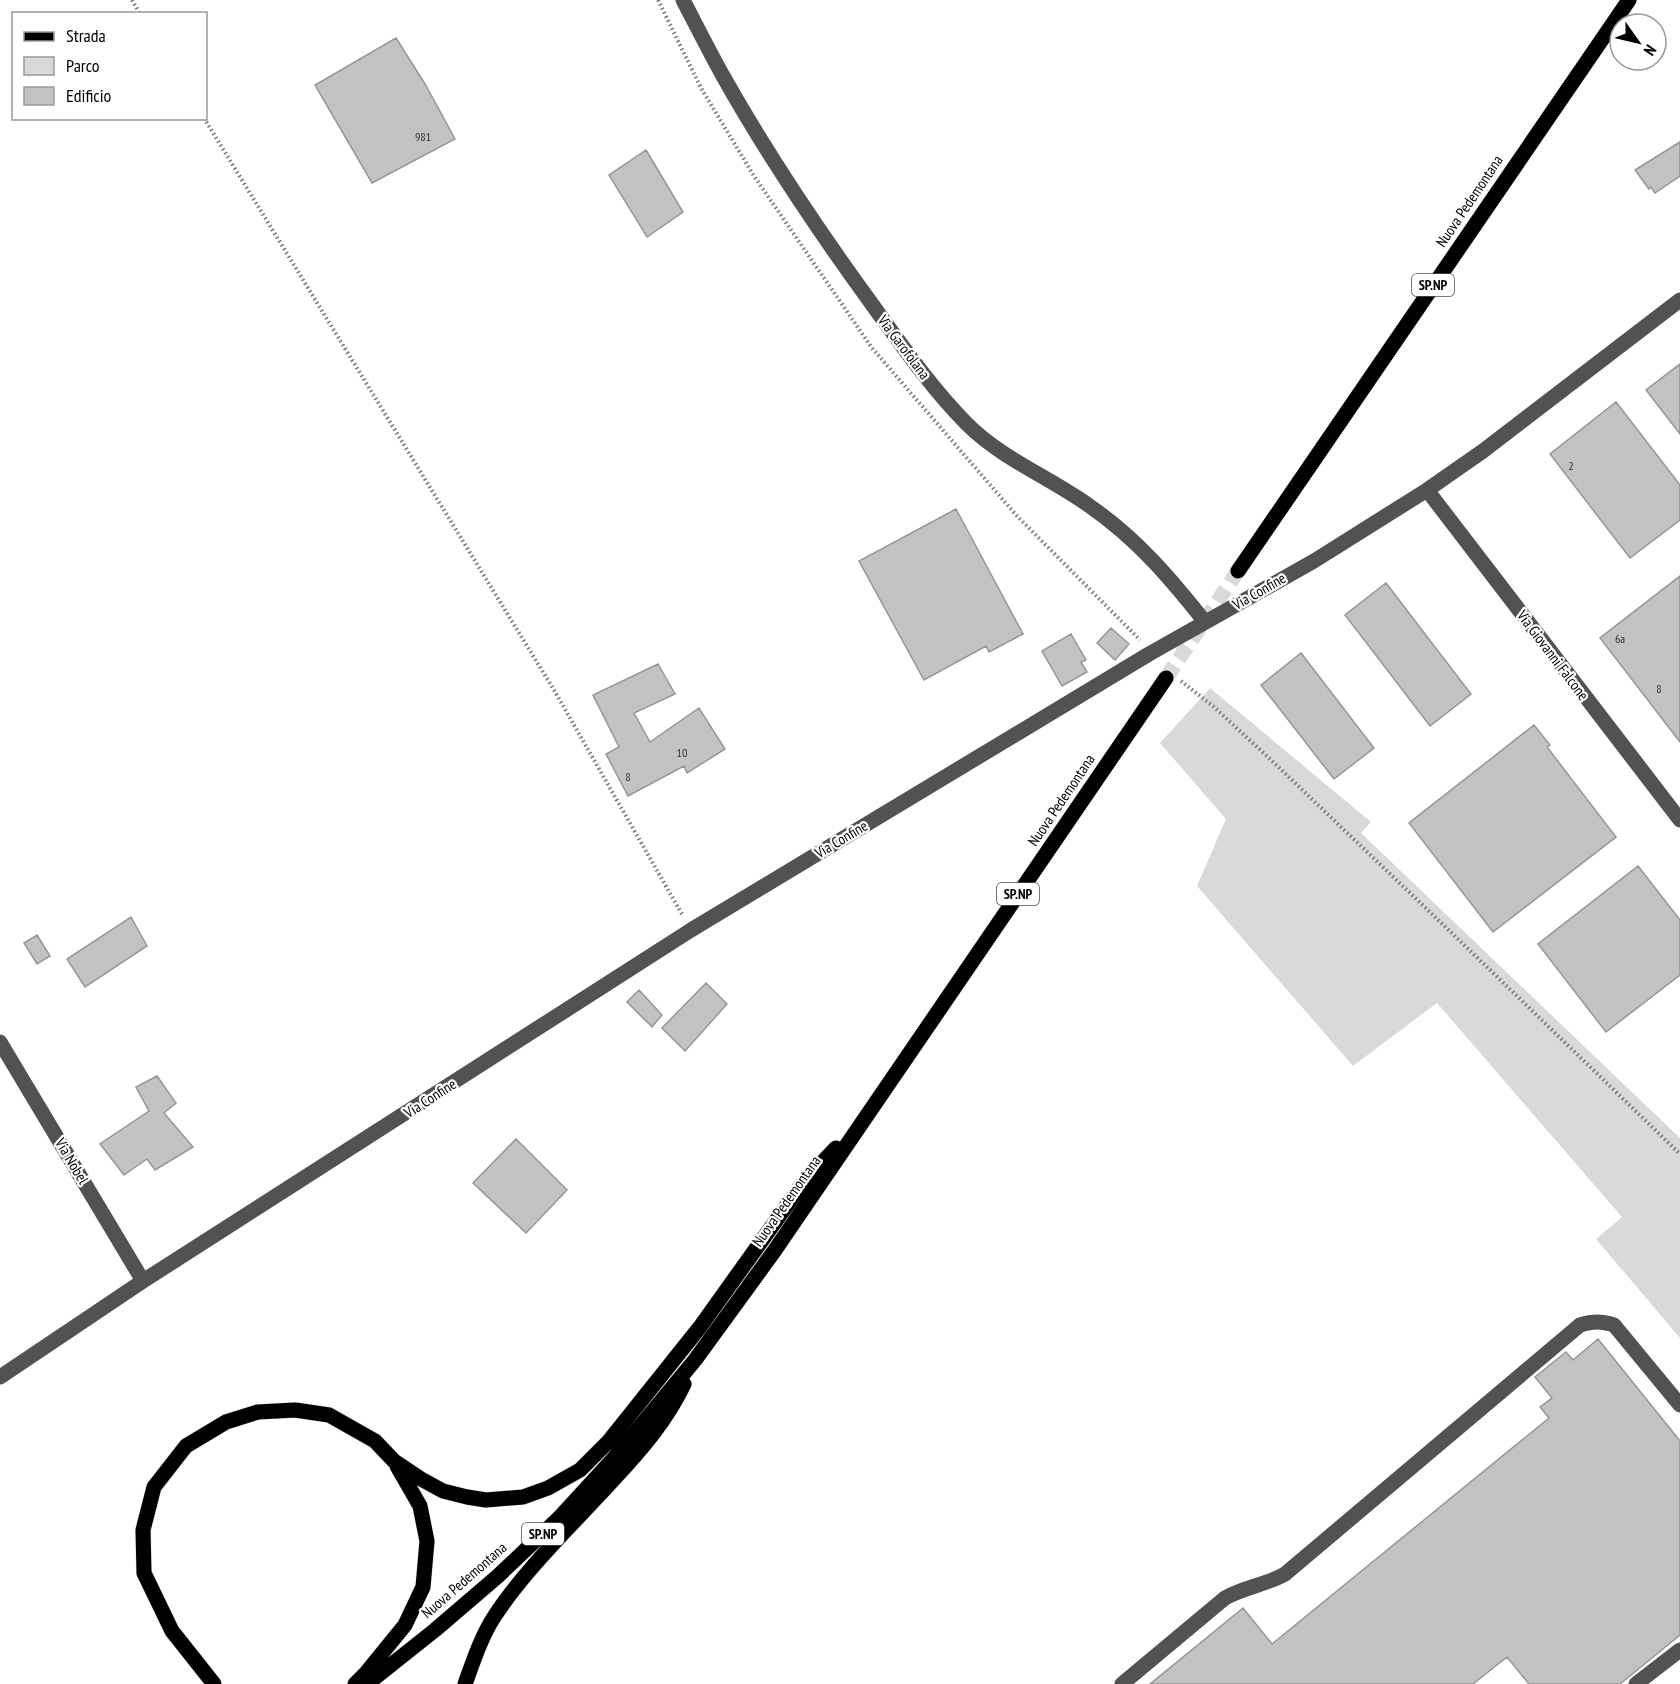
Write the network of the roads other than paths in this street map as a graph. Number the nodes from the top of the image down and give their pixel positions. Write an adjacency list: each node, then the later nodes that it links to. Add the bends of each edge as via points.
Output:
1 (683, 0): 6 (street, Via Garofolana, via 764,146 924,375 982,437 1085,502 1133,539)
2 (1629, 0): 5 (main road, Nuova Pedemontana / SP.NP)
3 (1680, 300): 4 (street, Via Confine)
4 (1427, 490): 6 (street, Via Confine, via 1314,561); 8 (street, Via Giovanni Falcone)
5 (1238, 571)
6 (1205, 622): 11 (street, Via Confine, via 691,930)
7 (1166, 678): 10 (main road, Nuova Pedemontana / SP.NP)
8 (1680, 820)
9 (0, 1042): 11 (street, Via Nobel)
10 (870, 1111): 12 (main road, Nuova Pedemontana / SP.NP); 15 (main road, via 803,1183 700,1328 609,1441 580,1470 522,1497 486,1500 443,1491)
11 (143, 1281): 13 (street, Via Confine)
12 (695, 1360): 19 (main road, Nuova Pedemontana / SP.NP, via 560,1518 498,1576); 20 (main road, via 678,1396 641,1450 508,1597 493,1619)
13 (0, 1377)
14 (1680, 1405): 21 (street, via 1614,1325 1592,1321 1580,1325 1285,1574 1225,1598)
15 (394, 1461): 17 (main road, via 375,1441 329,1415 295,1410 258,1412 226,1422 186,1446 154,1487 143,1530 144,1573 172,1630); 18 (main road, via 420,1506 427,1541 423,1587 405,1625)
16 (1680, 1650): 22 (street)
17 (214, 1684)
18 (355, 1684)
19 (367, 1684)
20 (465, 1684)
21 (1122, 1684)
22 (1636, 1684)

